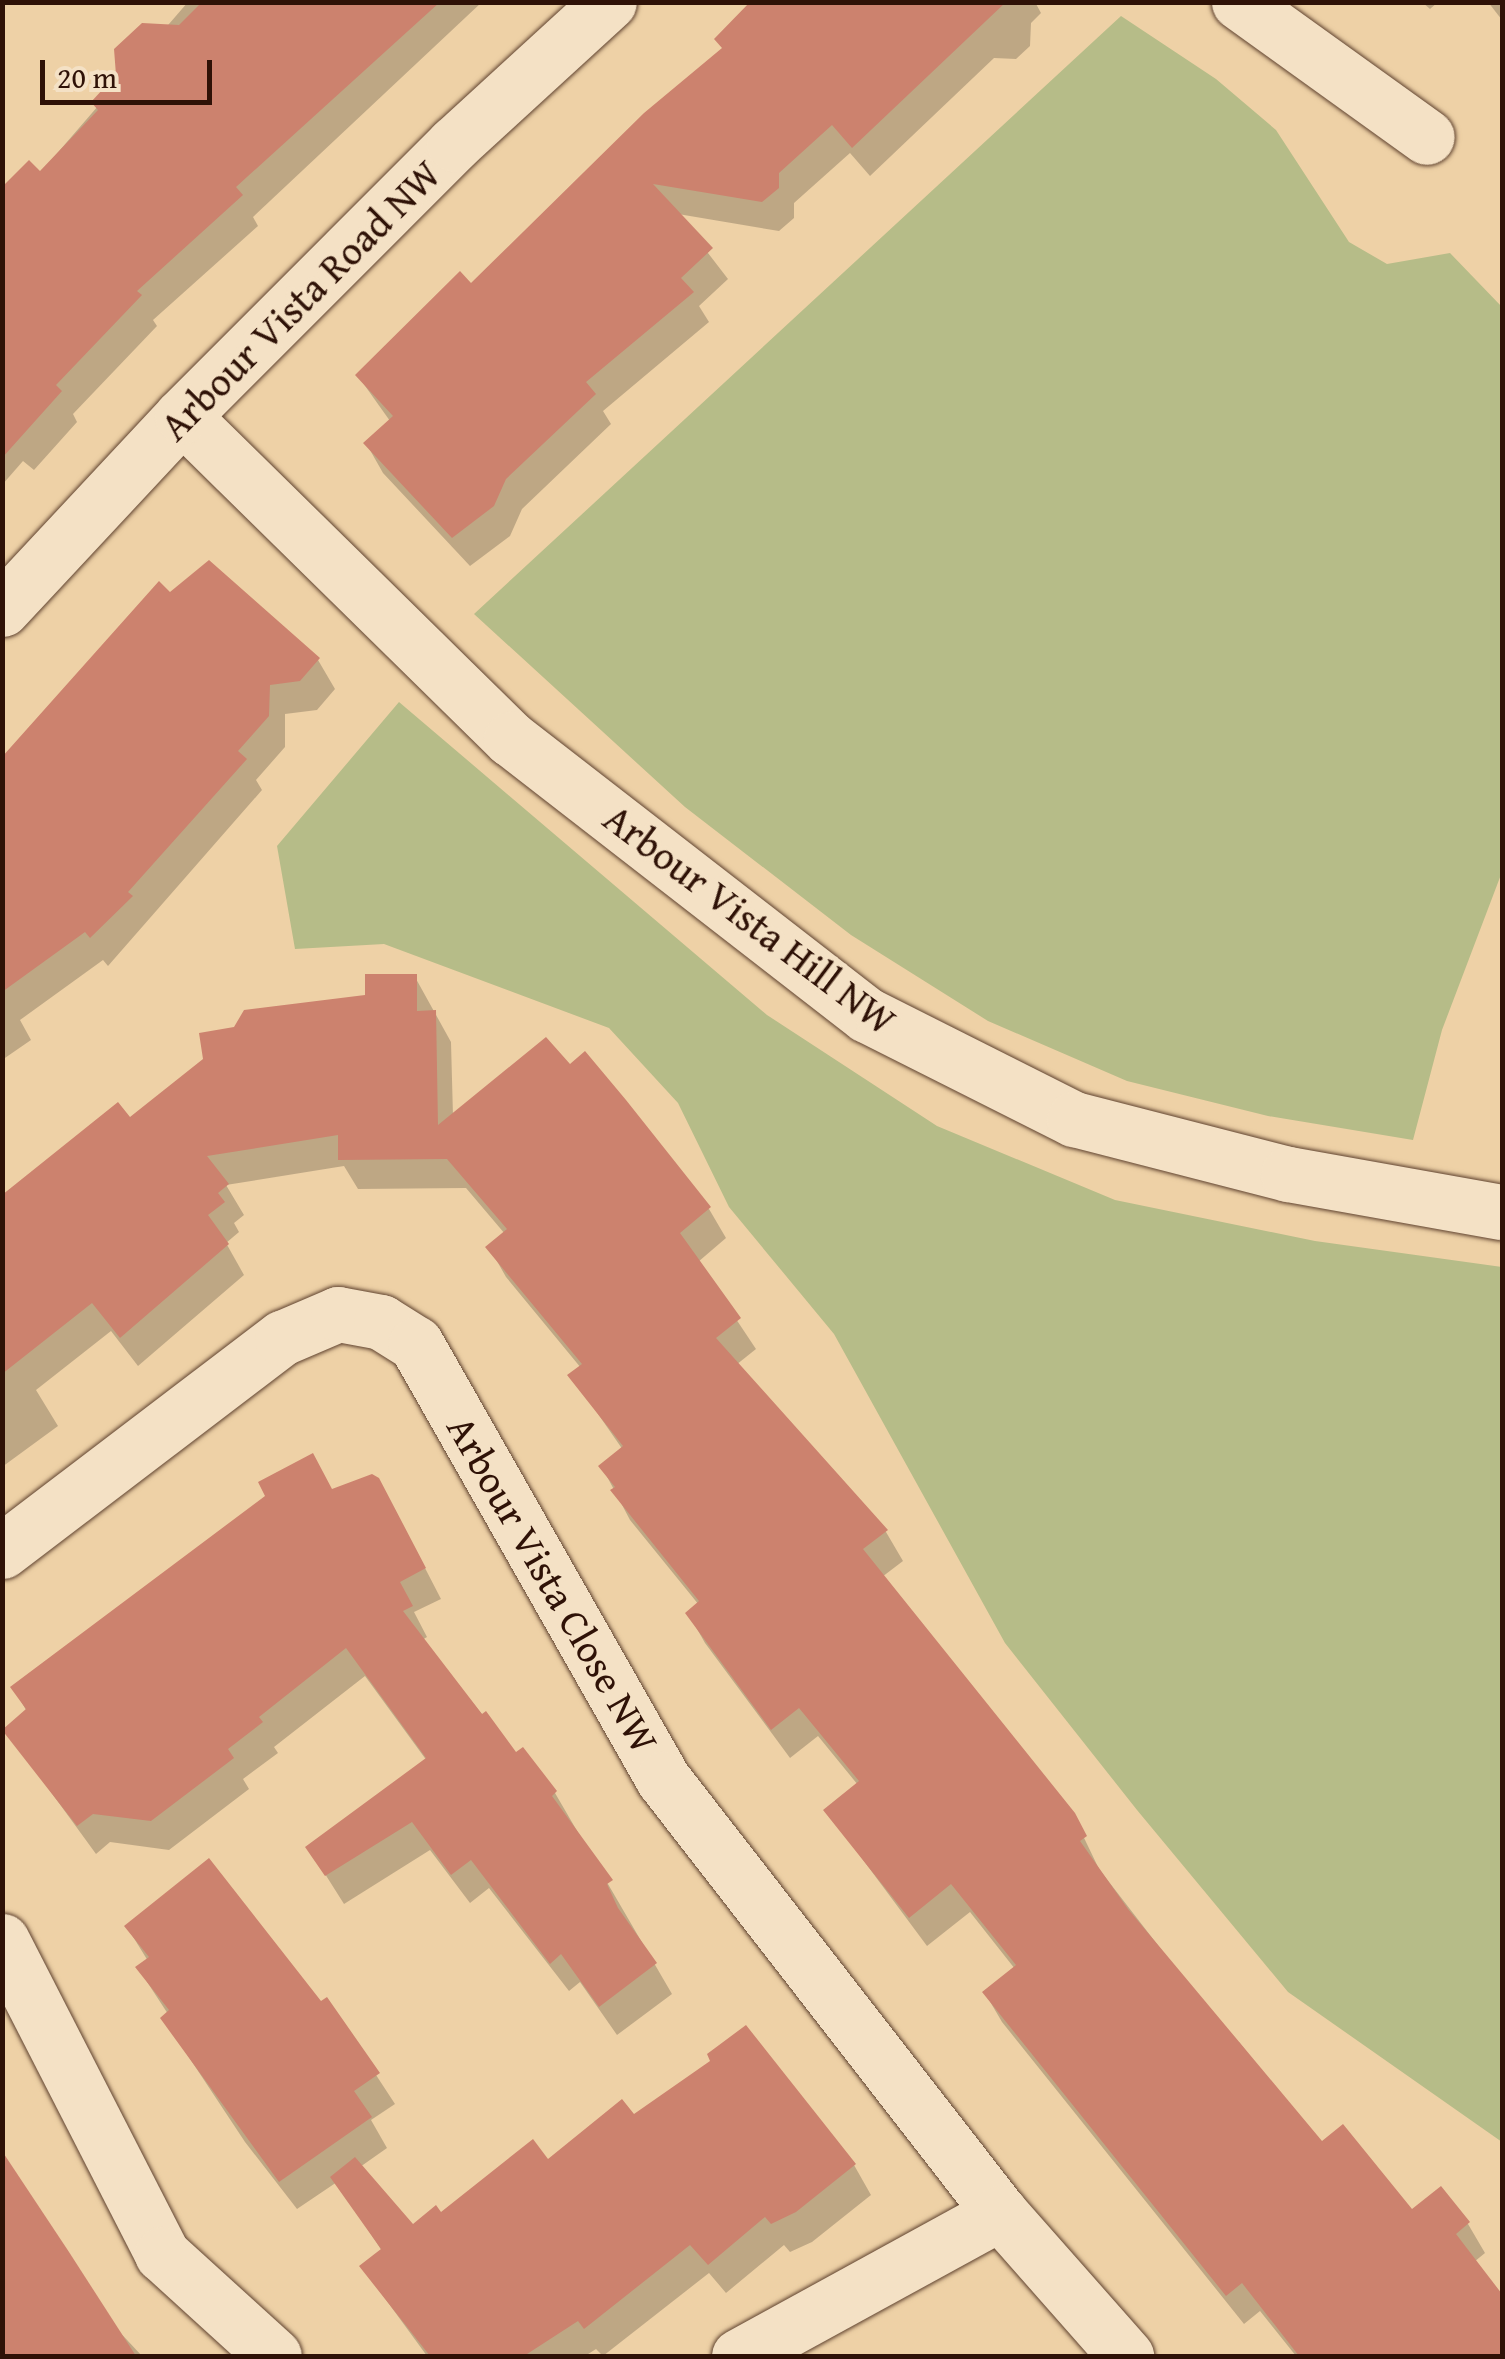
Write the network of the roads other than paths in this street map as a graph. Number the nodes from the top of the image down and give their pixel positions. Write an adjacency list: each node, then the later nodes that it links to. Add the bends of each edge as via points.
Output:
1 (609, 2): 4 (street, Arbour Vista Road NW, via 454,144)
2 (1239, 2): 3 (street)
3 (1427, 137)
4 (182, 416): 5 (street, Arbour Vista Road NW); 6 (street, Arbour Vista Hill NW, via 512,739 867,1016 1074,1119 1288,1174)
5 (2, 609)
6 (1502, 1212)
7 (2, 1550): 9 (street, Arbour Vista Close NW, via 282,1338 338,1314 380,1322 416,1344 663,1780)
8 (2, 1941): 10 (street, via 162,2254)
9 (1000, 2213): 11 (street); 12 (street, Arbour Vista Close NW)
10 (274, 2356)
11 (739, 2356)
12 (1126, 2356)

